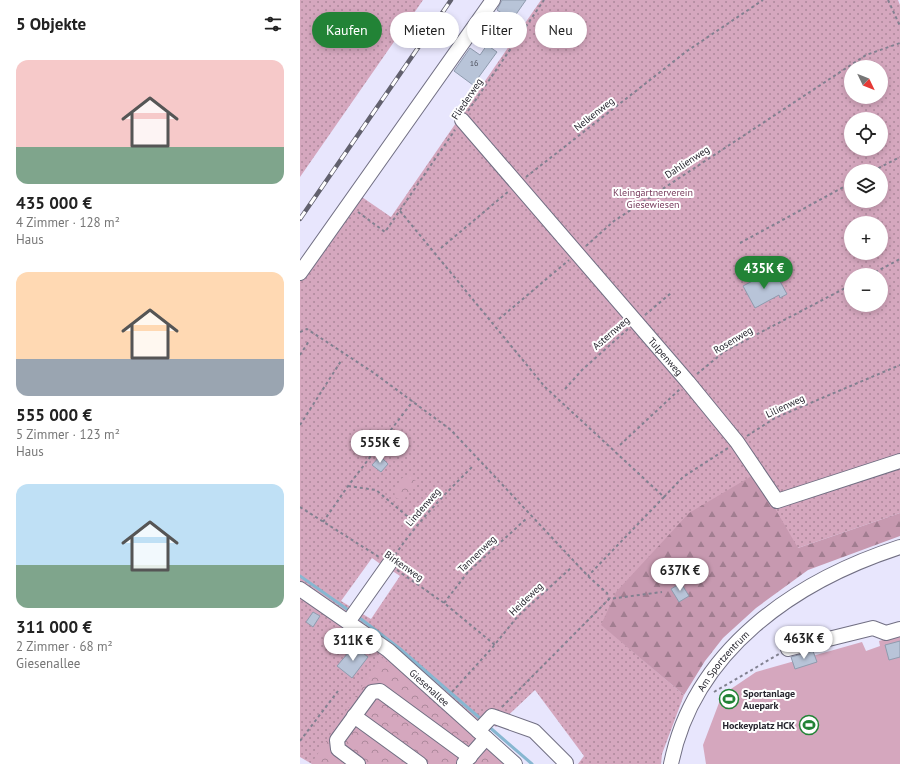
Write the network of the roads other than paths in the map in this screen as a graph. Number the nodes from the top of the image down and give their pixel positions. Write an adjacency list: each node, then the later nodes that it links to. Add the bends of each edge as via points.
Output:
1 (493, 0): 3 (street)
2 (462, 120): 4 (street, Tulpenweg, via 688,382 737,442 777,501)
3 (300, 273)
4 (900, 461)
5 (900, 547): 18 (street, Am Sportzentrum, via 839,571 794,596 738,641 713,668 690,707 674,746)
6 (389, 564): 8 (street)
7 (300, 589): 8 (street, Giesenallee)
8 (352, 616): 12 (street, Giesenallee, via 388,650)
9 (900, 629): 10 (street, via 886,634 873,628)
10 (788, 649)
11 (354, 716): 13 (street, via 372,692 380,691); 15 (street, via 337,740 338,750); 16 (street)
12 (485, 726): 13 (street); 14 (street, via 534,732); 17 (street, Giesenallee)
13 (467, 760)
14 (566, 763)
15 (358, 764)
16 (420, 764)
17 (515, 764)
18 (671, 764)

